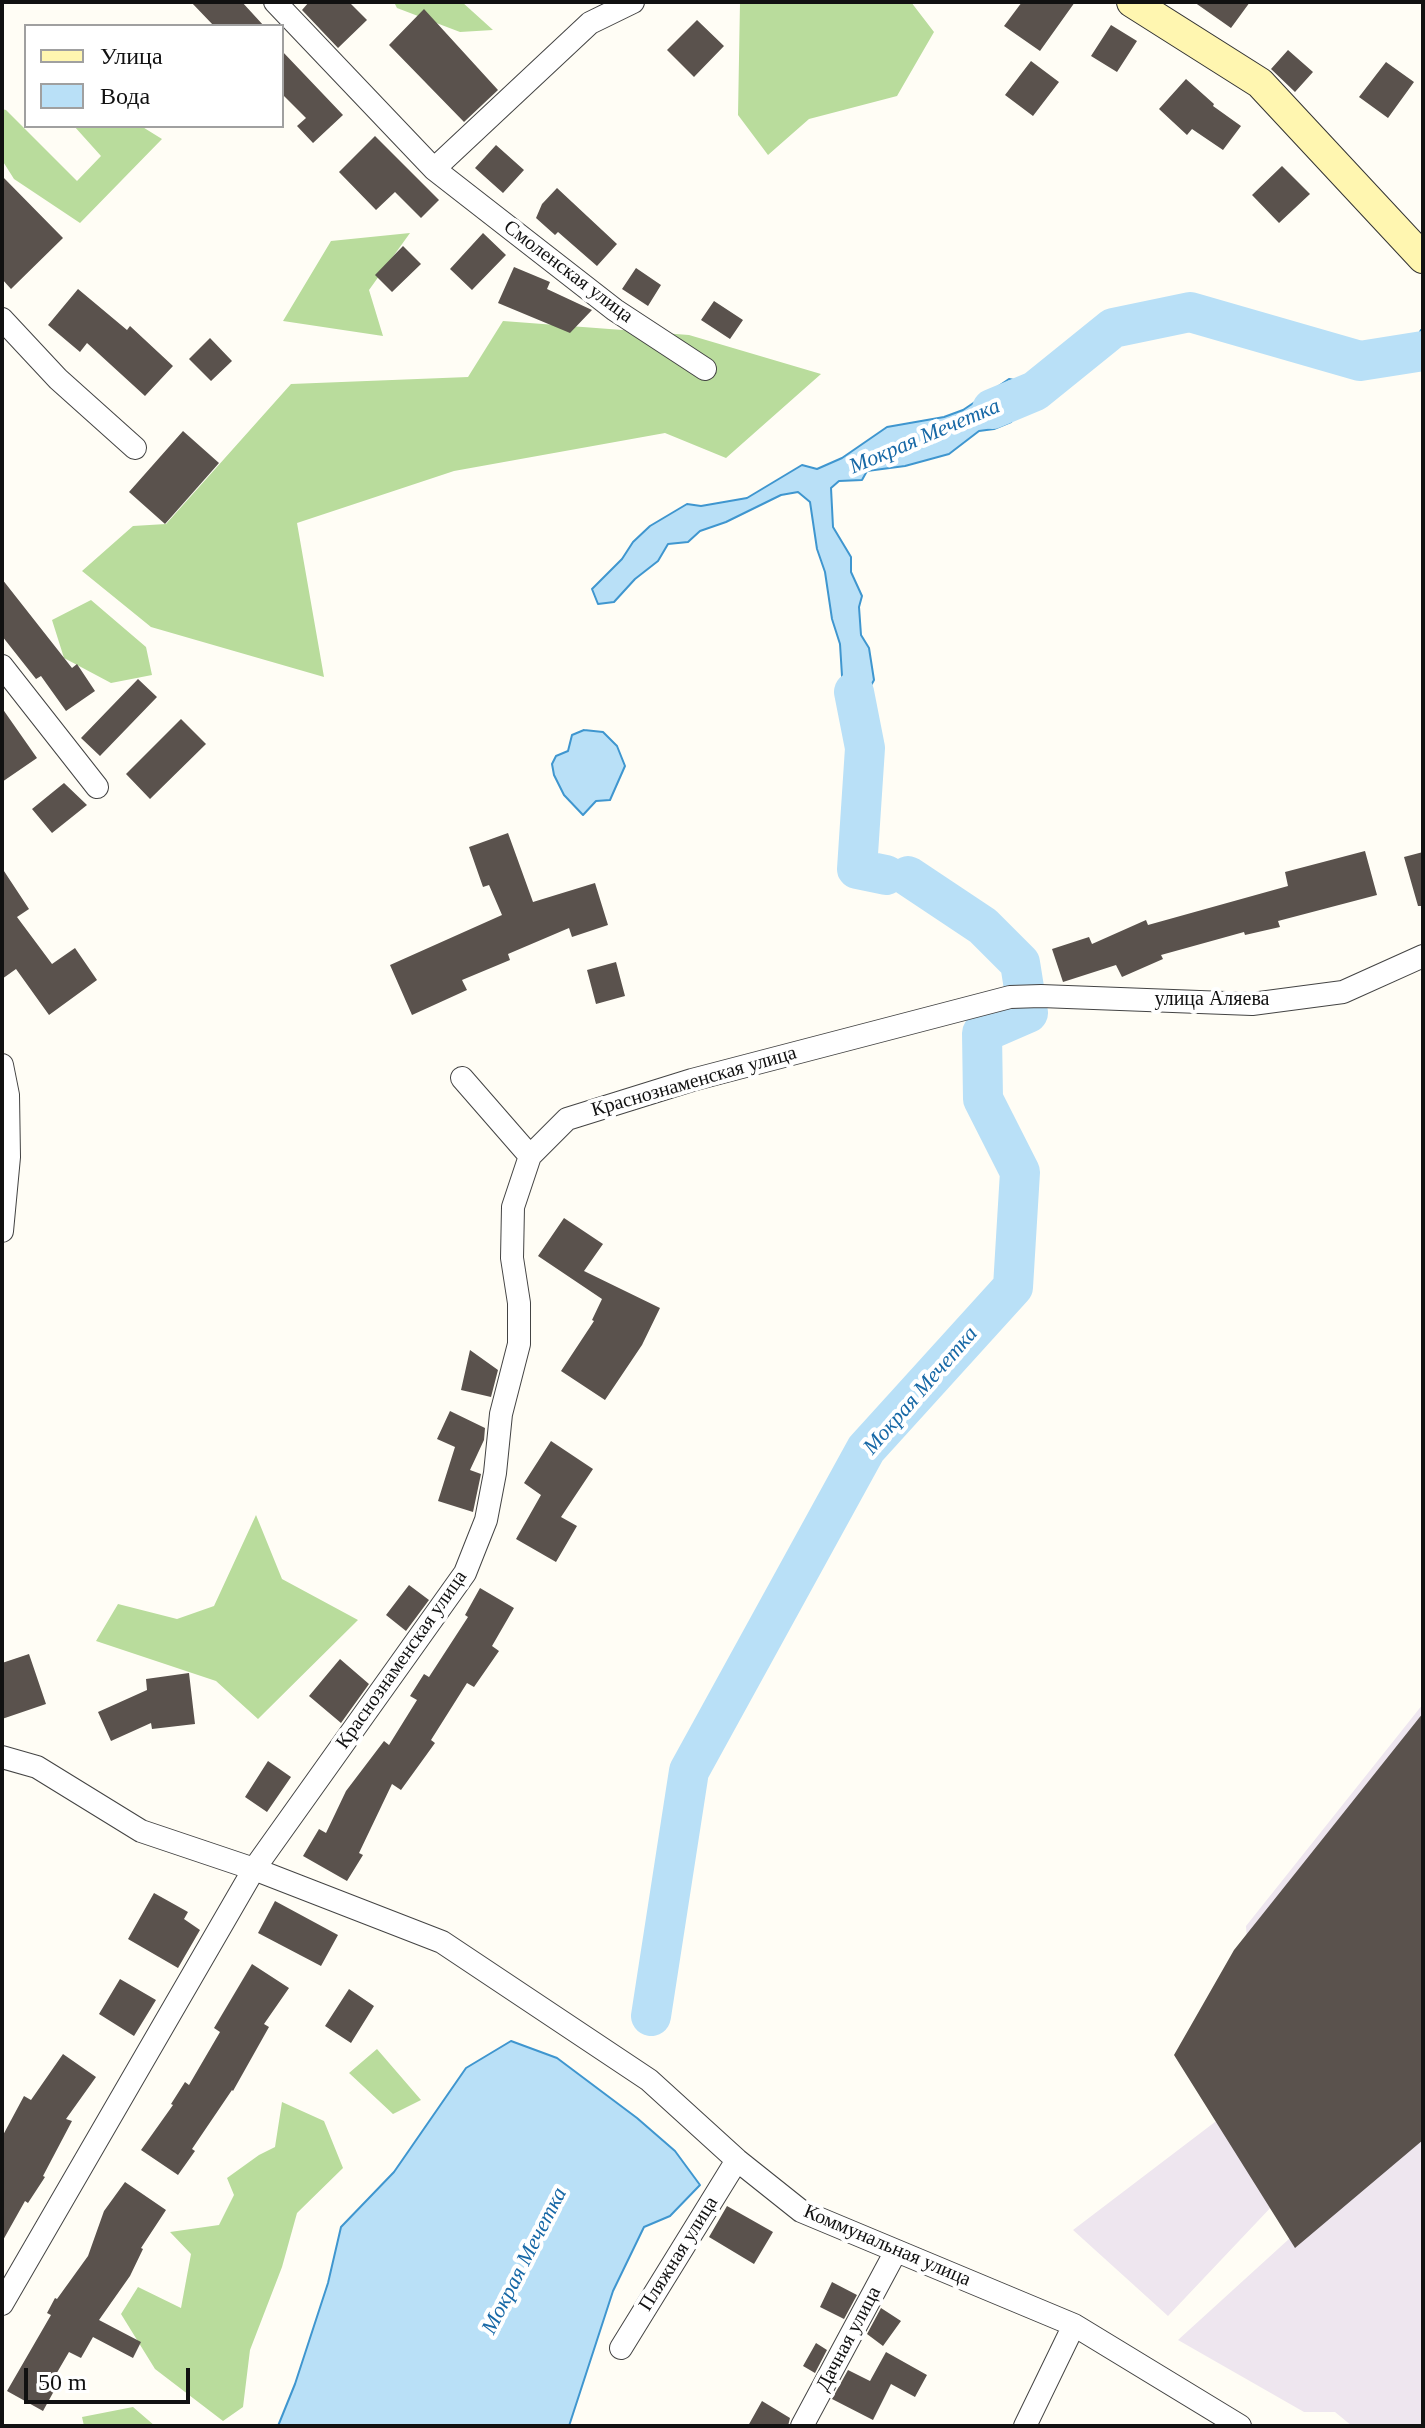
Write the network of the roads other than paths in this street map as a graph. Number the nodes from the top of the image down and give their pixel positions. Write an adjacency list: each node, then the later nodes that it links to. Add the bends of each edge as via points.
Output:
1 (275, 2): 4 (street, Смоленская улица)
2 (633, 2): 4 (street, via 590,23)
3 (1132, 2): 5 (street, via 1260,83)
4 (434, 169): 7 (street, Смоленская улица, via 615,310)
5 (1423, 258)
6 (2, 319): 8 (street, via 58,379)
7 (705, 369)
8 (135, 448)
9 (2, 666): 10 (street)
10 (97, 787)
11 (1423, 956): 12 (street, улица Аляева, via 1343,992 1252,1004)
12 (1010, 997): 15 (street, Краснознаменская улица, via 608,1104 567,1119)
13 (2, 1065): 16 (street, via 9,1157)
14 (462, 1078): 15 (street)
15 (530, 1156): 18 (street, Краснознаменская улица, via 513,1207 519,1344 501,1414 486,1520 465,1573)
16 (2, 1231)
17 (2, 1757): 18 (street, Коммунальная улица, via 37,1767 141,1831)
18 (254, 1869): 19 (street, Коммунальная улица, via 442,1942 649,2080); 21 (street, Краснознаменская улица)
19 (737, 2160): 20 (street, Коммунальная улица, via 801,2211); 23 (street, Пляжная улица)
20 (896, 2251): 22 (street, Коммунальная улица); 24 (street, Дачная улица)
21 (2, 2304)
22 (1074, 2325): 25 (street); 26 (street, Коммунальная улица)
23 (621, 2348)
24 (802, 2426)
25 (1025, 2426)
26 (1240, 2426)

